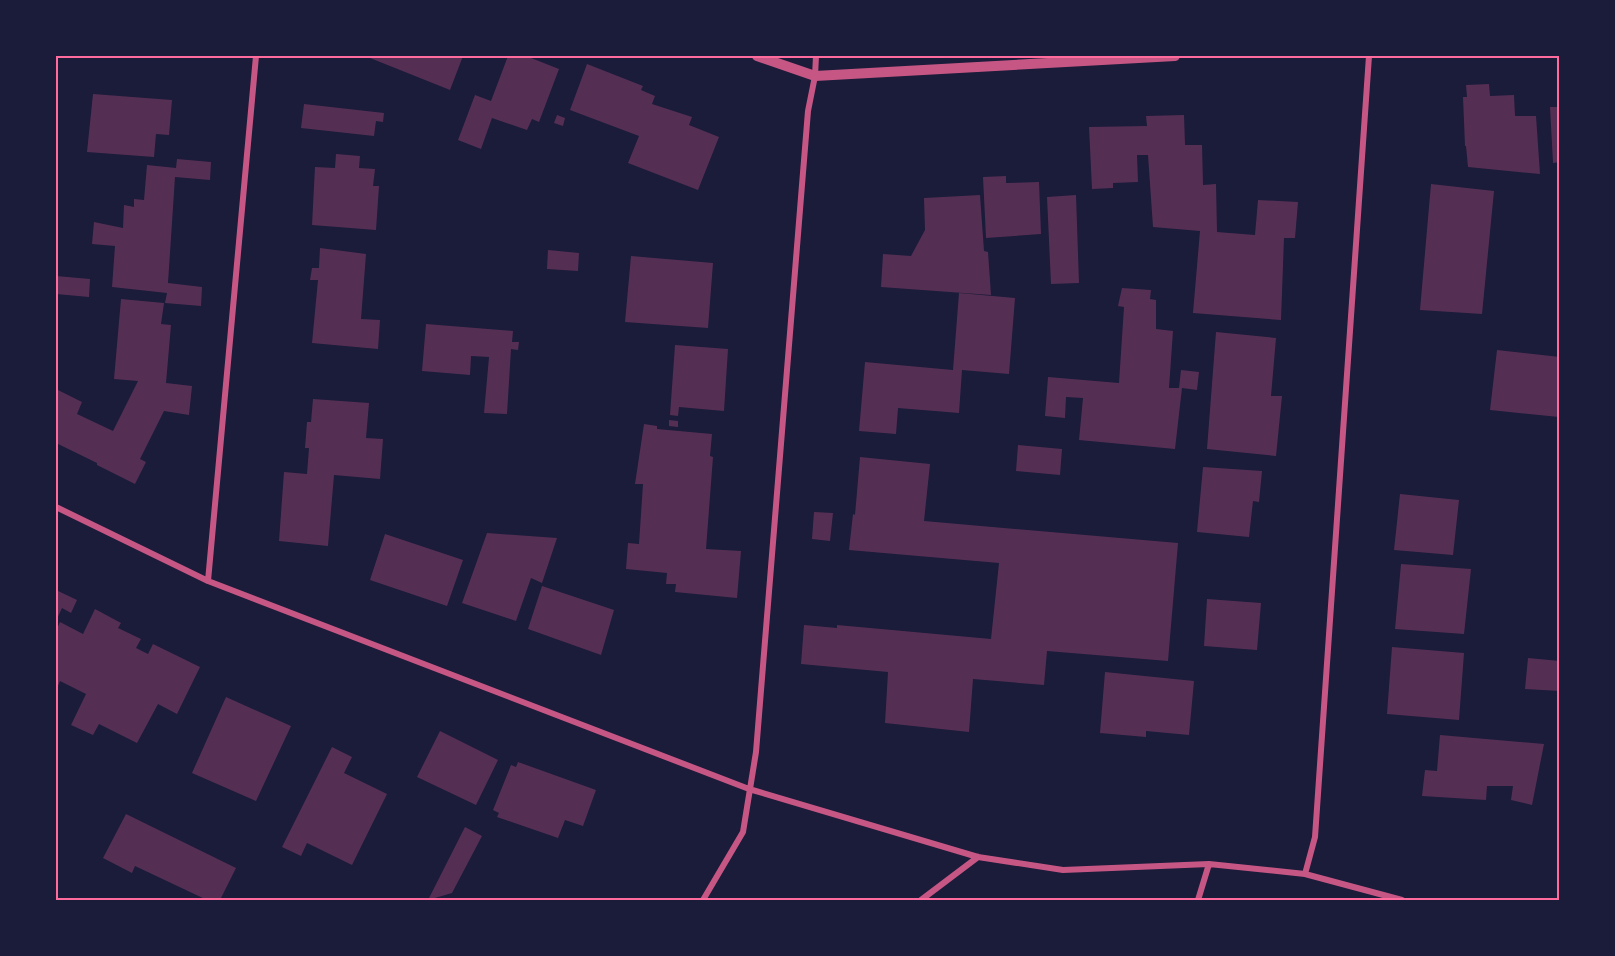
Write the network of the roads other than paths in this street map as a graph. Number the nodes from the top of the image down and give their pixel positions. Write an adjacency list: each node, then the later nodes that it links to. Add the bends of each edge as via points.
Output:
1 (256, 56): 8 (street)
2 (757, 56): 6 (street)
3 (816, 56): 6 (street)
4 (1175, 56): 6 (street)
5 (1369, 56): 12 (street, via 1315,837)
6 (814, 76): 9 (street, via 756,752)
7 (56, 507): 8 (street)
8 (208, 581): 9 (street)
9 (749, 789): 10 (street); 13 (street, via 743,832)
10 (978, 857): 11 (street, via 1063,870); 14 (street)
11 (1209, 864): 12 (street); 15 (street)
12 (1305, 874): 16 (street)
13 (703, 900)
14 (921, 900)
15 (1198, 900)
16 (1402, 900)

